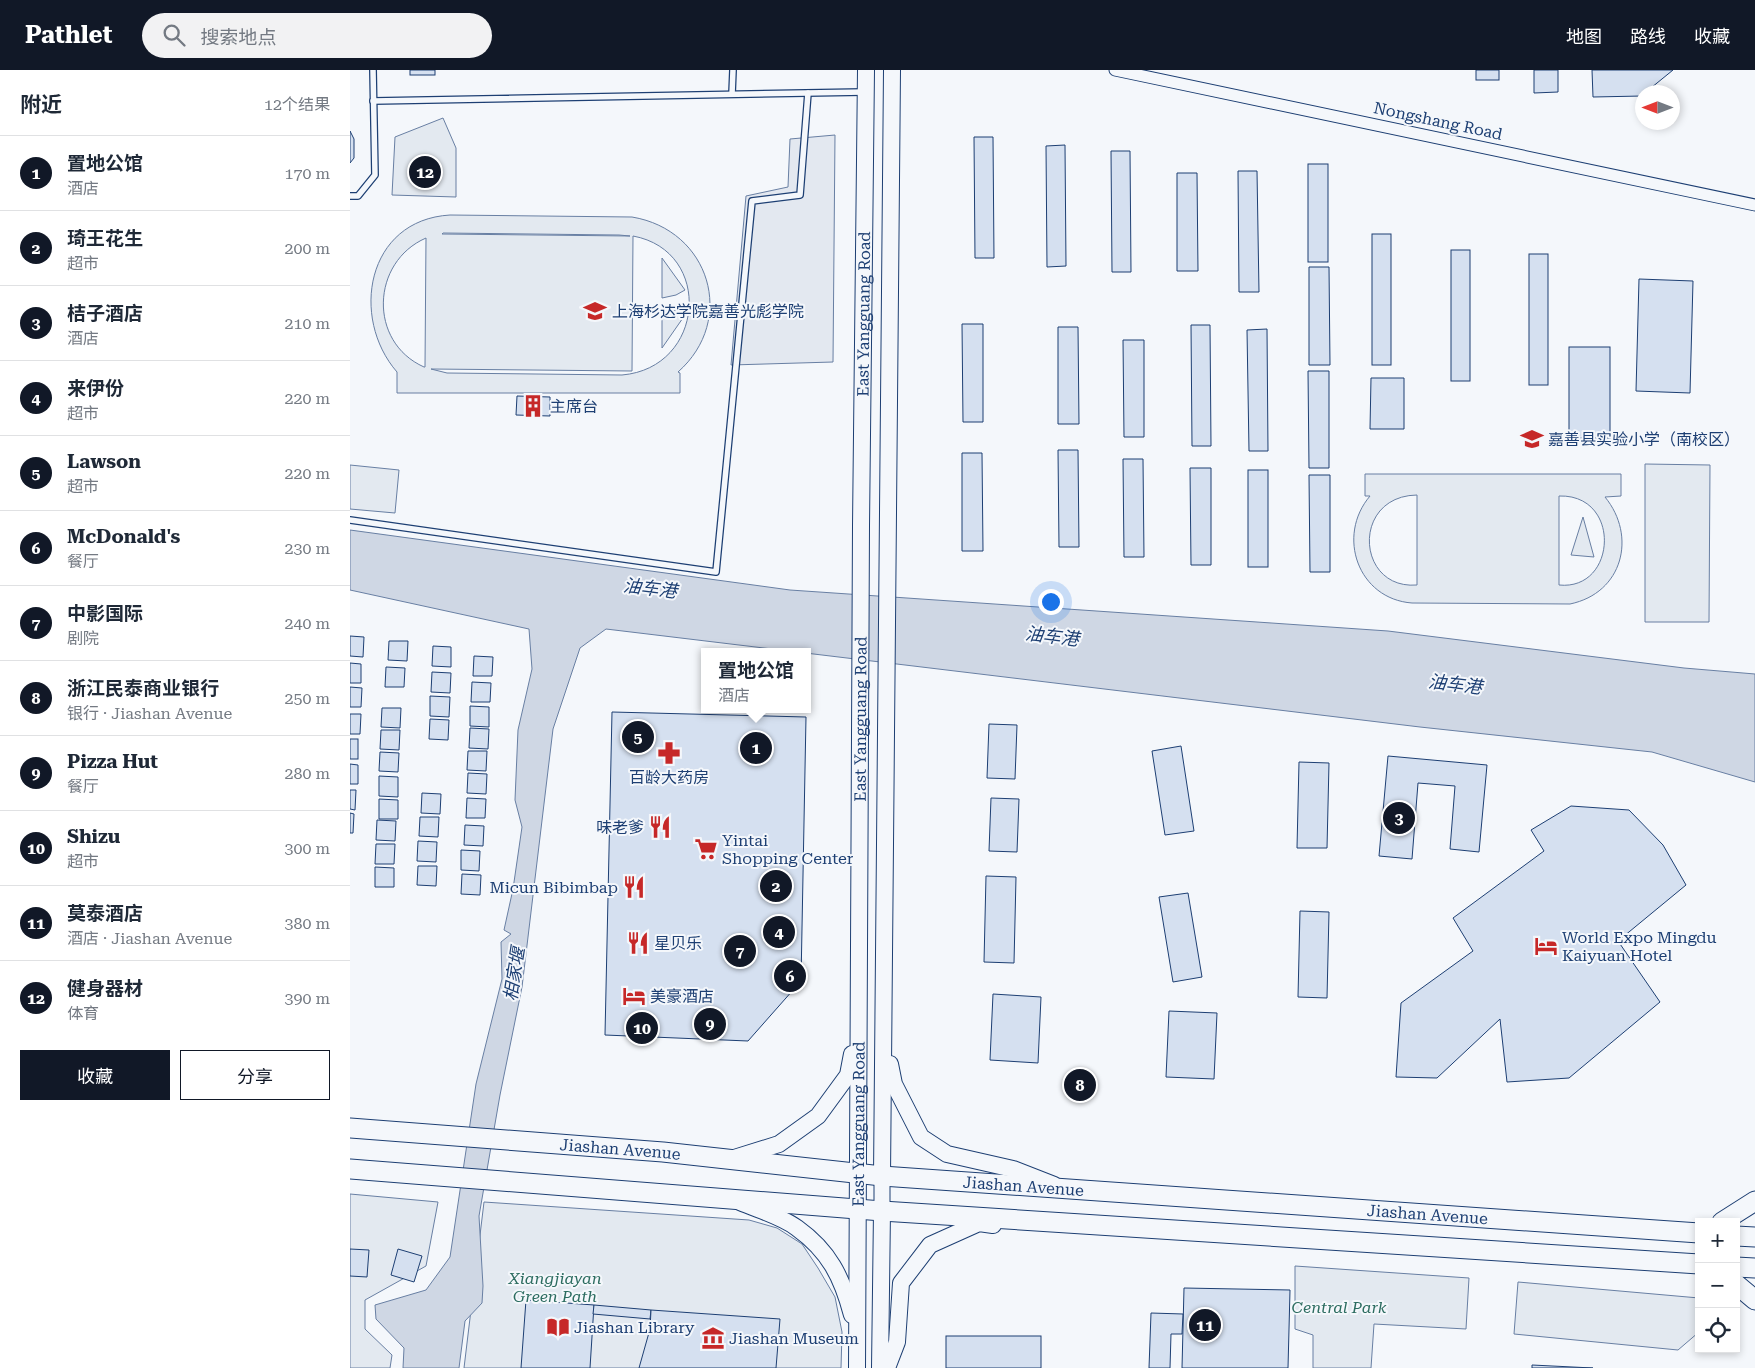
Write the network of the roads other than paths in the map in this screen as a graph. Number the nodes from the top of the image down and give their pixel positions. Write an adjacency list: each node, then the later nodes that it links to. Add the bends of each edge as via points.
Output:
1 (373, 70): 9 (lane)
2 (733, 70): 8 (lane)
3 (866, 70): 6 (main road, East Yangguang Road)
4 (892, 70): 14 (main road, East Yangguang Road)
5 (1114, 70): 11 (street, Nongshang Road)
6 (866, 92): 7 (lane); 13 (main road, East Yangguang Road)
7 (808, 93): 8 (lane); 12 (lane, via 800,195 752,201 716,572)
8 (732, 94): 9 (lane)
9 (373, 101): 10 (lane, via 375,175 358,196)
10 (350, 196)
11 (1755, 205)
12 (350, 520)
13 (859, 1023): 16 (main road, via 848,1075 818,1116 779,1144); 18 (main road, East Yangguang Road)
14 (884, 1024): 19 (main road, East Yangguang Road); 20 (main road, via 894,1084 921,1137 947,1154 1014,1169)
15 (350, 1128): 16 (main road, Jiashan Avenue)
16 (730, 1159): 18 (main road, Jiashan Avenue)
17 (350, 1169): 21 (main road, Jiashan Avenue)
18 (859, 1174): 19 (main road, Jiashan Avenue); 23 (main road, East Yangguang Road)
19 (882, 1176): 20 (main road, Jiashan Avenue); 24 (street, East Yangguang Road)
20 (1061, 1188): 27 (main road, Jiashan Avenue)
21 (734, 1199): 23 (main road, Jiashan Avenue); 35 (main road, via 796,1227 830,1258 847,1297)
22 (1755, 1201): 25 (main road)
23 (857, 1208): 24 (main road, Jiashan Avenue); 35 (main road, East Yangguang Road)
24 (882, 1210): 26 (main road, Jiashan Avenue); 37 (main road, East Yangguang Road)
25 (1728, 1218)
26 (1025, 1220): 30 (main road, Jiashan Avenue); 38 (main road, via 1014,1226 979,1223 930,1245 901,1283 897,1342)
27 (1695, 1233)
28 (1740, 1236): 29 (main road)
29 (1755, 1237)
30 (1695, 1264)
31 (1740, 1267): 32 (main road)
32 (1755, 1268)
33 (1740, 1287): 34 (main road)
34 (1755, 1300)
35 (857, 1336): 36 (main road, East Yangguang Road)
36 (857, 1368)
37 (880, 1368)
38 (887, 1368)

